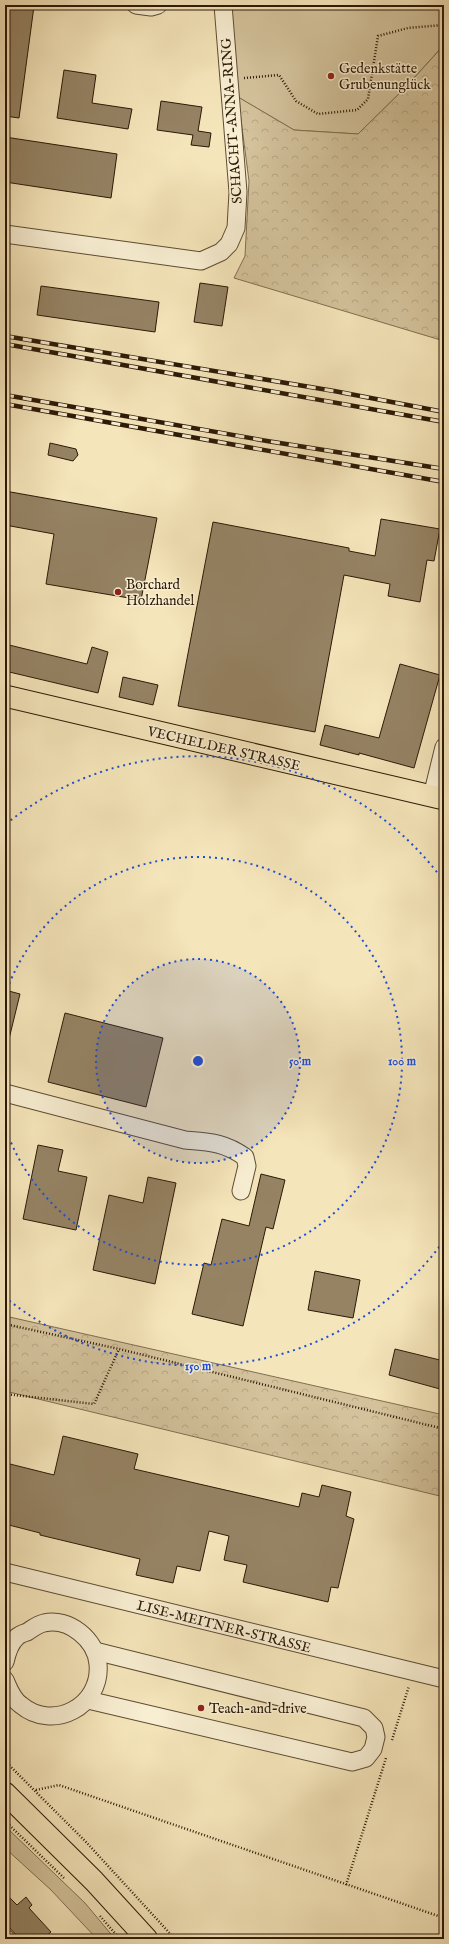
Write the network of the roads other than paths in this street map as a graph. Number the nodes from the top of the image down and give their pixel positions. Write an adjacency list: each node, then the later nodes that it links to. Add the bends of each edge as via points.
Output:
1 (136, 5): 2 (street)
2 (158, 5)
3 (223, 5): 4 (street, SCHACHT-ANNA-RING, via 238,192 236,228 229,244 221,252 201,261)
4 (5, 234)
5 (5, 696): 7 (main road, VECHELDER STRASSE)
6 (444, 747): 7 (street)
7 (438, 798)
8 (5, 1093): 9 (street, via 185,1140 229,1146 245,1157 247,1166)
9 (241, 1191)
10 (5, 1572): 13 (street, LISE-MEITNER-STRASSE)
11 (95, 1651): 12 (street, via 86,1638 74,1628 59,1623 44,1623 17,1637 8,1650); 15 (street, via 98,1676 95,1689); 15 (street, via 364,1718 374,1728 376,1737 373,1749 366,1758 352,1762)
12 (5, 1662)
13 (444, 1679)
14 (5, 1680): 15 (street, via 10,1694 20,1705 33,1713 48,1717 63,1716 77,1710)
15 (88, 1700)
16 (5, 1793): 17 (main road, via 94,1881)
17 (148, 1939)

